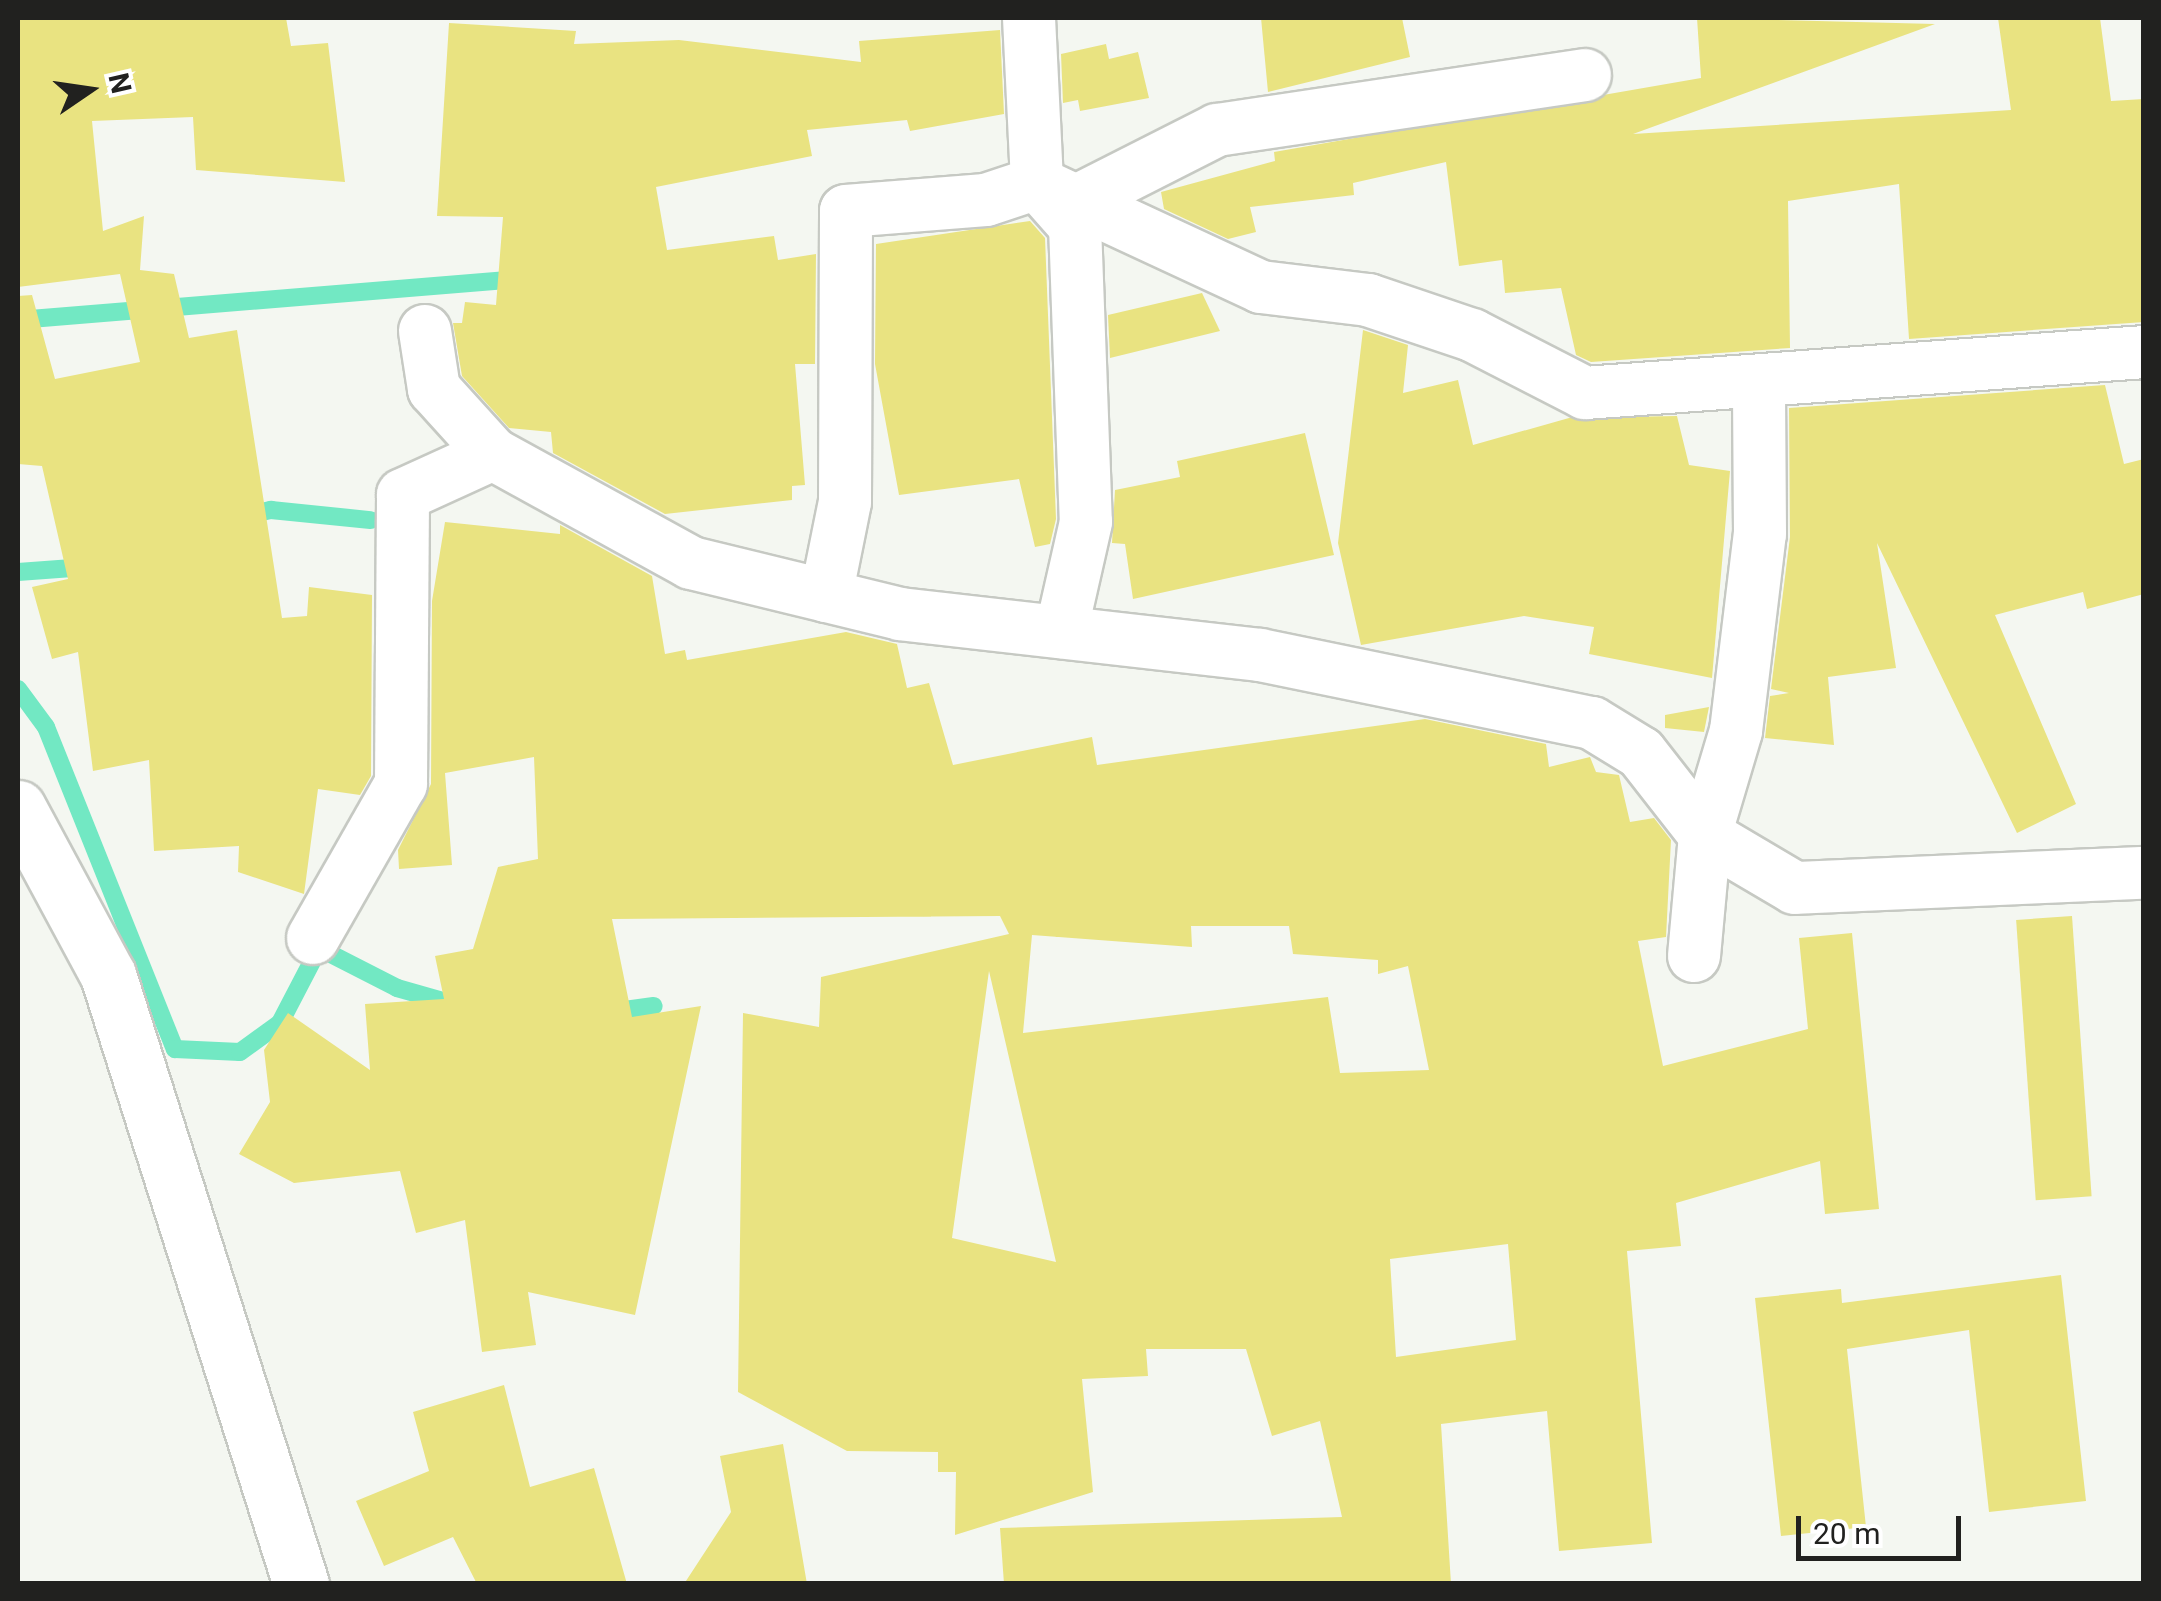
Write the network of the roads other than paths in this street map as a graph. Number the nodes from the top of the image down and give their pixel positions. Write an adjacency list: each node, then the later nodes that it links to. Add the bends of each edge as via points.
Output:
1 (1029, 18): 3 (street)
2 (1585, 75): 3 (street, via 1218,130)
3 (1058, 191): 6 (street, via 1261,287 1368,300 1472,335 1585,393); 8 (street, via 846,211 845,502); 9 (street, via 1076,226 1086,522)
4 (425, 331): 7 (street, via 434,389)
5 (2144, 352): 6 (street)
6 (1759, 384): 11 (street, via 1760,534 1736,731)
7 (493, 454): 8 (street, via 691,563); 13 (street, via 404,495 401,784)
8 (826, 596): 9 (street)
9 (1061, 632): 11 (street, via 1260,655 1592,722 1640,753)
10 (18, 808): 15 (main road, via 108,975)
11 (1705, 834): 12 (street, via 1795,888); 14 (street)
12 (2144, 873)
13 (313, 938)
14 (1694, 956)
15 (301, 1584)

